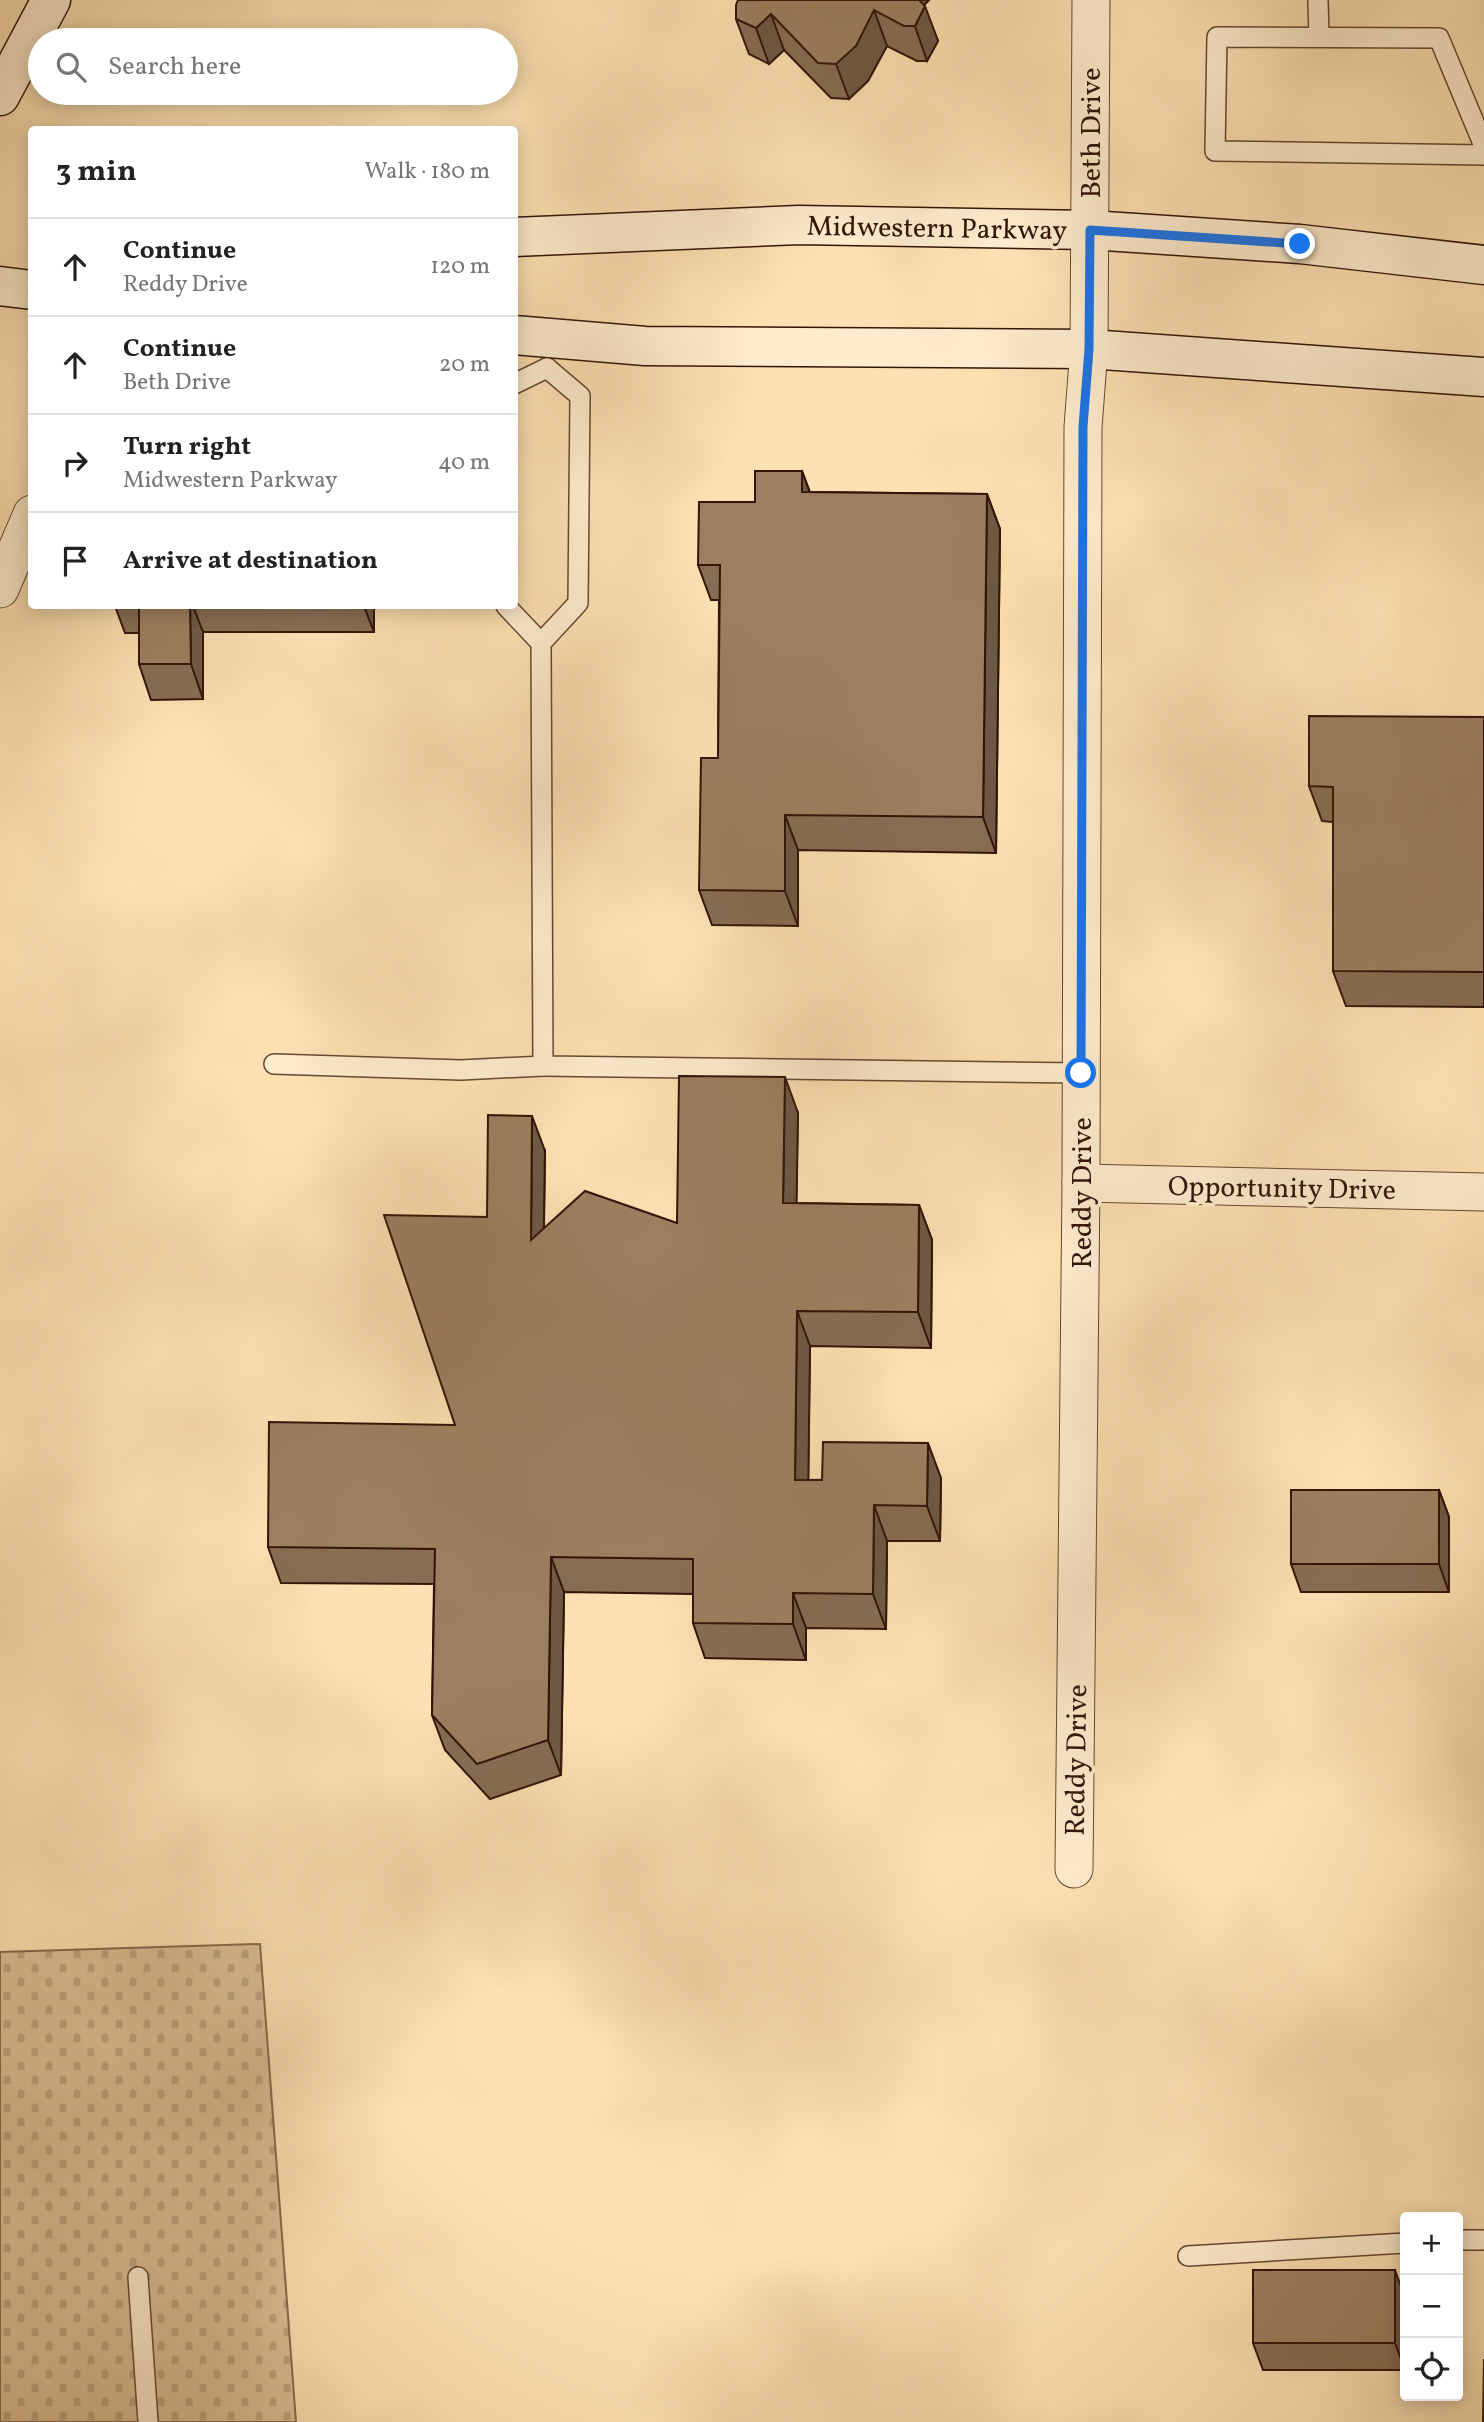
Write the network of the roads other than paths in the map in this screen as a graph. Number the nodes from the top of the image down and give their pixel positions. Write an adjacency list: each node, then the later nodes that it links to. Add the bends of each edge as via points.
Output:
1 (51, 0): 4 (main road)
2 (1091, 0): 10 (street, Beth Drive)
3 (1318, 0): 5 (lane)
4 (36, 28)
5 (1319, 37): 8 (lane, via 1439,38); 9 (lane, via 1217,37 1215,150)
6 (28, 43): 7 (main road)
7 (0, 96)
8 (1484, 146)
9 (1484, 155)
10 (1090, 230): 11 (main road, Midwestern Parkway, via 799,225); 12 (main road, Midwestern Parkway, via 1300,244); 18 (street, Beth Drive)
11 (518, 237)
12 (1484, 265)
13 (28, 266): 14 (main road)
14 (0, 268)
15 (0, 286): 16 (main road)
16 (28, 290)
17 (537, 347): 18 (main road); 20 (lane); 24 (lane, via 580,396 578,603)
18 (1089, 349): 19 (main road); 27 (street, Reddy Drive, via 1083,427)
19 (1484, 377)
20 (518, 378)
21 (28, 523): 22 (street)
22 (0, 589)
23 (509, 609): 24 (lane)
24 (541, 643): 26 (lane)
25 (274, 1064): 26 (lane, via 461,1070)
26 (543, 1066): 27 (lane)
27 (1081, 1073): 28 (street, Reddy Drive)
28 (1081, 1183): 29 (street, Opportunity Drive); 30 (street, Reddy Drive)
29 (1484, 1192)
30 (1074, 1869)
31 (1484, 2240): 32 (lane)
32 (1463, 2241)
33 (1400, 2243): 34 (lane)
34 (1188, 2256)
35 (138, 2277): 36 (lane)
36 (148, 2422)

